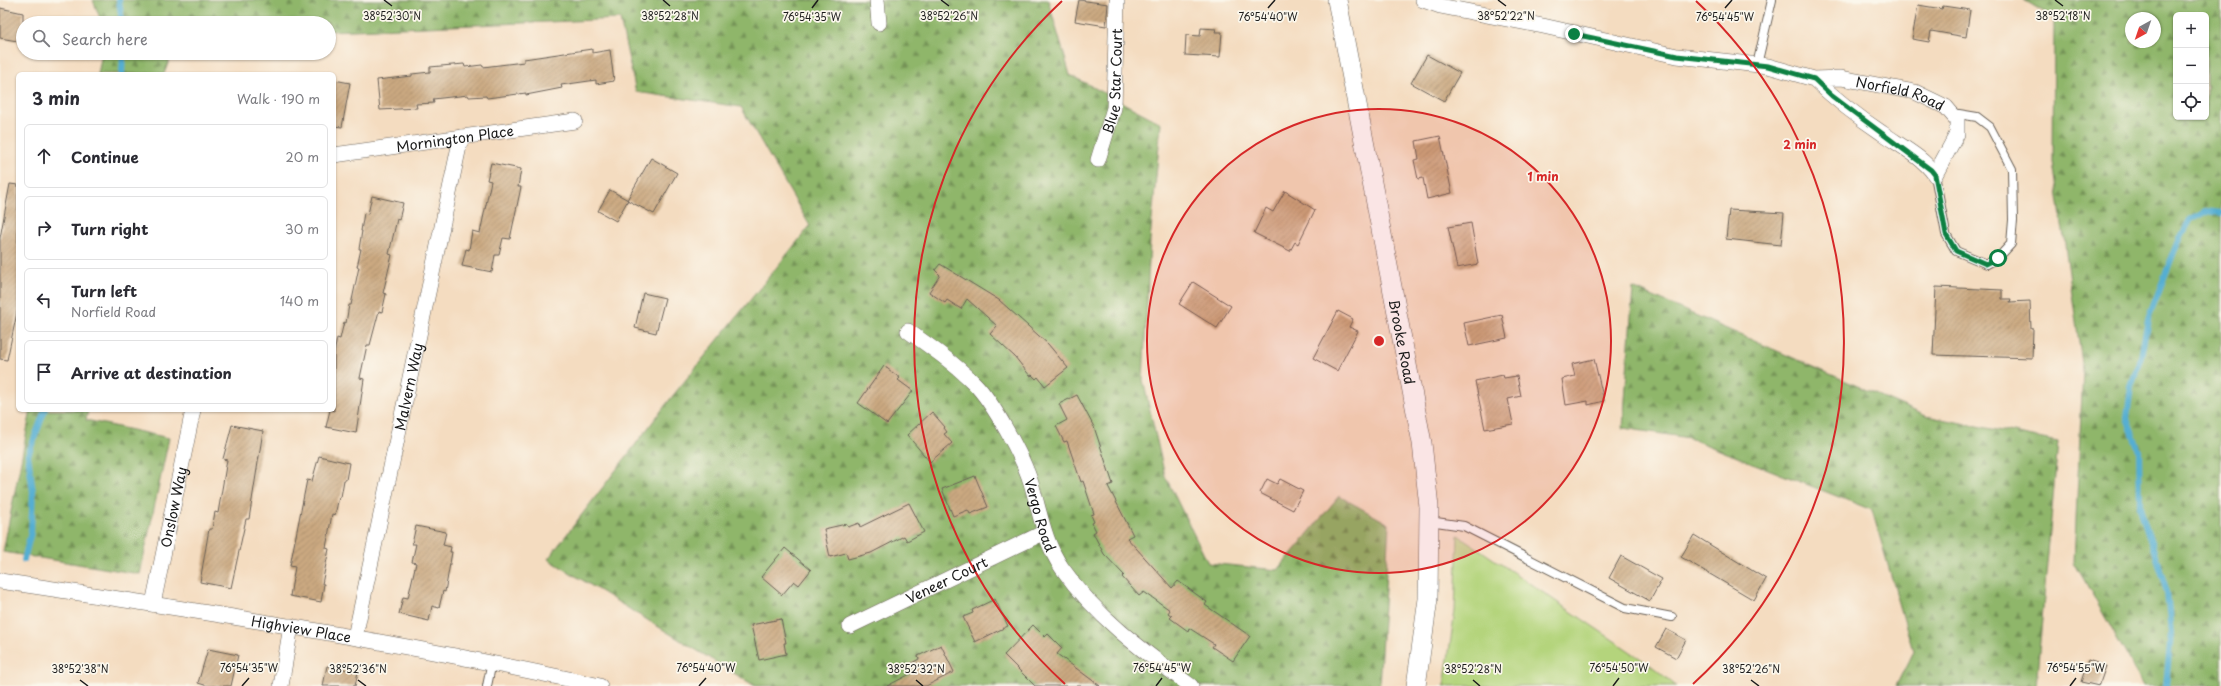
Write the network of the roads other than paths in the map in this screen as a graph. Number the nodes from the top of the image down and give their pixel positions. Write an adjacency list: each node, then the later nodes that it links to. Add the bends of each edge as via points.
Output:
1 (877, 0): 6 (street)
2 (1117, 0): 13 (street, Blue Star Court, via 1114,108)
3 (1337, 0): 17 (street, Brooke Road, via 1422,443)
4 (1423, 0): 7 (street, Norfield Road, via 1440,6 1677,56)
5 (1772, 0): 7 (lane)
6 (879, 22)
7 (1758, 65): 8 (street, Norfield Road)
8 (1814, 79): 9 (street, Norfield Road, via 1841,78 1915,92 1935,100); 14 (street, Norfield Road, via 1832,96 1910,153)
9 (1952, 113): 14 (street, Norfield Road, via 1957,120 1957,134); 14 (lane, via 1977,117 1990,126 2012,169 2011,244 1998,258 1986,264 1956,251 1946,234)
10 (575, 121): 11 (street, Mornington Place)
11 (462, 137): 12 (street, Mornington Place); 24 (street, Malvern Way)
12 (336, 155)
13 (1098, 160)
14 (1935, 175)
15 (908, 331): 18 (street, Vergo Road, via 942,355 975,384 1004,426 1030,482)
16 (193, 412): 20 (street, Onslow Way)
17 (1429, 521): 21 (lane, via 1464,526 1625,608); 30 (street, Brooke Road, via 1428,599)
18 (1043, 533): 23 (street, Veneer Court); 29 (street, Vergo Road, via 1061,567 1096,610 1142,651)
19 (0, 581): 20 (street, Highview Place)
20 (153, 604): 22 (street, Highview Place)
21 (1672, 617)
22 (291, 626): 24 (street, Highview Place); 26 (street)
23 (850, 626)
24 (355, 637): 25 (street, Highview Place)
25 (492, 662): 27 (lane); 28 (street, Highview Place)
26 (281, 686)
27 (487, 686)
28 (600, 686)
29 (1190, 686)
30 (1416, 686)

